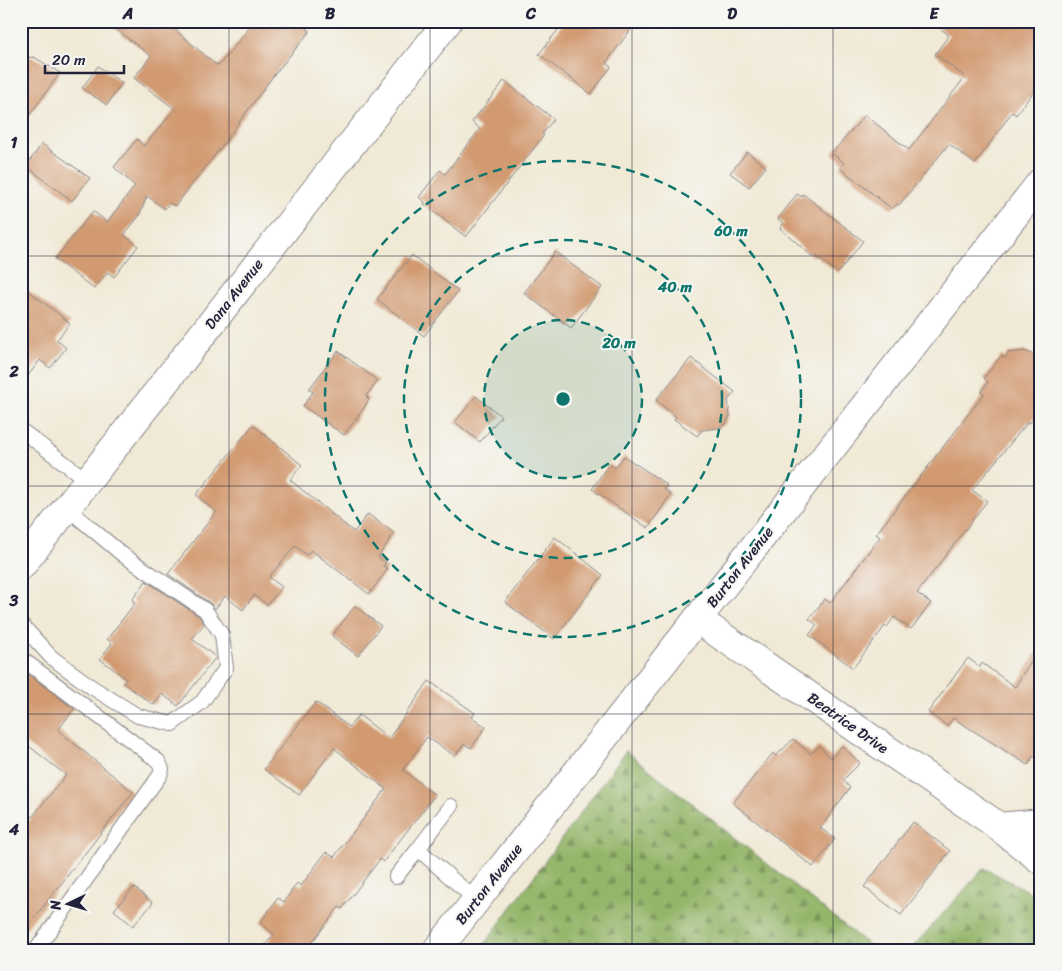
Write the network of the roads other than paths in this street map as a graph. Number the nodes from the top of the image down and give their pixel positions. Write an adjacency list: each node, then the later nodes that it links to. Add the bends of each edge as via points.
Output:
1 (448, 21): 4 (street, Dana Avenue)
2 (1041, 182): 7 (street, Burton Avenue)
3 (21, 430): 4 (lane)
4 (88, 481): 5 (street, Dana Avenue)
5 (67, 508): 6 (street, Dana Avenue); 8 (lane, via 123,555 205,610 222,635 226,668 202,702 172,724 138,716 93,688 51,657)
6 (21, 566)
7 (698, 619): 12 (street, Beatrice Drive); 16 (street, Burton Avenue)
8 (21, 624)
9 (21, 658): 17 (lane, via 158,761 162,769)
10 (451, 806): 13 (lane)
11 (1041, 823): 12 (street)
12 (999, 828): 14 (street, Beatrice Drive)
13 (418, 849): 15 (lane); 16 (lane)
14 (1041, 860)
15 (396, 877)
16 (476, 900): 18 (street, Burton Avenue)
17 (36, 950)
18 (437, 950)

